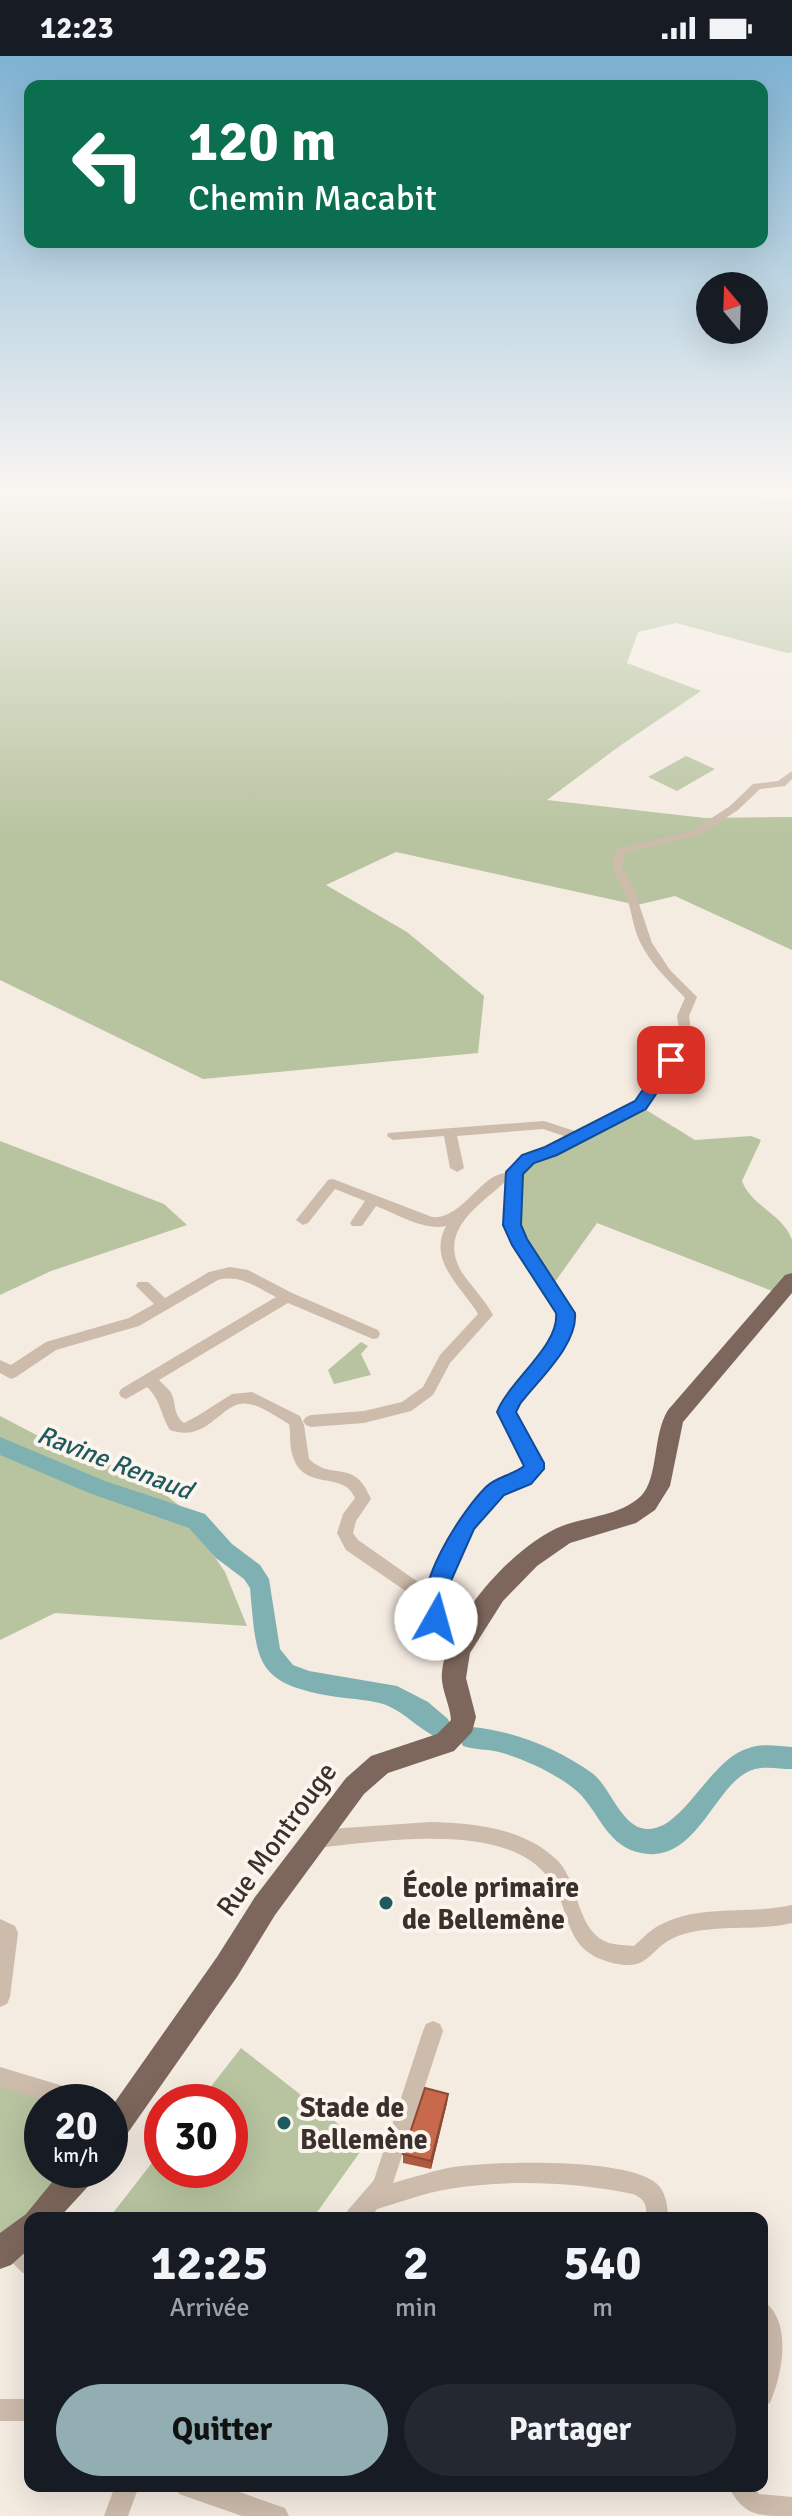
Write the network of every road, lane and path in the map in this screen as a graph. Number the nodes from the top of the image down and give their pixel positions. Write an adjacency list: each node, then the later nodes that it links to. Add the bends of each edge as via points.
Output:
1 (792, 774): 4 (street, via 781,784 757,786 696,833 620,851 617,867 646,943 691,997 683,1016 687,1042 641,1105)
2 (450, 1132): 3 (street); 4 (street, via 544,1125); 5 (street)
3 (393, 1136)
4 (576, 1136): 6 (street, via 528,1159)
5 (457, 1168)
6 (515, 1178): 8 (street, via 502,1177); 20 (street, via 512,1225 567,1323 507,1412 534,1469 496,1489 466,1524)
7 (374, 1199): 8 (street, via 436,1223); 9 (street, via 333,1183); 10 (street)
8 (469, 1208): 19 (street, via 450,1227 446,1248 451,1265 482,1307 483,1321 445,1359 428,1391 406,1407)
9 (303, 1220)
10 (357, 1223)
11 (792, 1280): 21 (main road, Rue Montrouge, via 671,1423 661,1487 648,1504 633,1515 562,1536 544,1549 485,1606 464,1636)
12 (143, 1286): 14 (street)
13 (287, 1297): 14 (street, via 230,1272); 15 (street); 17 (street)
14 (164, 1305): 16 (street, via 114,1330 51,1346 11,1373)
15 (373, 1334)
16 (0, 1365)
17 (149, 1380): 18 (street); 20 (street, via 164,1394 174,1423 184,1428 197,1426 237,1398 252,1398 295,1420 301,1460 307,1467 360,1486 363,1499 345,1533 352,1545)
18 (126, 1393)
19 (311, 1421)
20 (434, 1602): 21 (street, via 436,1619)
21 (459, 1655): 22 (main road, Rue Montrouge, via 454,1682 463,1724 445,1743 393,1758 365,1774)
22 (315, 1840): 23 (street, via 390,1830 503,1840 541,1858 568,1896 584,1940 618,1956 637,1956 665,1932 681,1927 771,1921); 29 (main road, Rue Montrouge)
23 (792, 1914)
24 (0, 1928): 25 (street, via 8,1933)
25 (0, 1997)
26 (433, 2031): 31 (street, via 382,2186)
27 (0, 2077): 28 (street)
28 (24, 2084)
29 (128, 2104)
30 (66, 2188): 32 (main road)
31 (370, 2200): 33 (street); 34 (street, via 450,2178 549,2175 635,2183 655,2200)
32 (44, 2212)
33 (361, 2212)
34 (656, 2212)
35 (768, 2314): 36 (street, via 783,2330 785,2347)
36 (768, 2382)
37 (0, 2410): 38 (street)
38 (24, 2410)
39 (125, 2492): 43 (street)
40 (205, 2492): 44 (street)
41 (744, 2492): 42 (street, via 753,2505)
42 (792, 2509)
43 (116, 2516)
44 (277, 2516)

